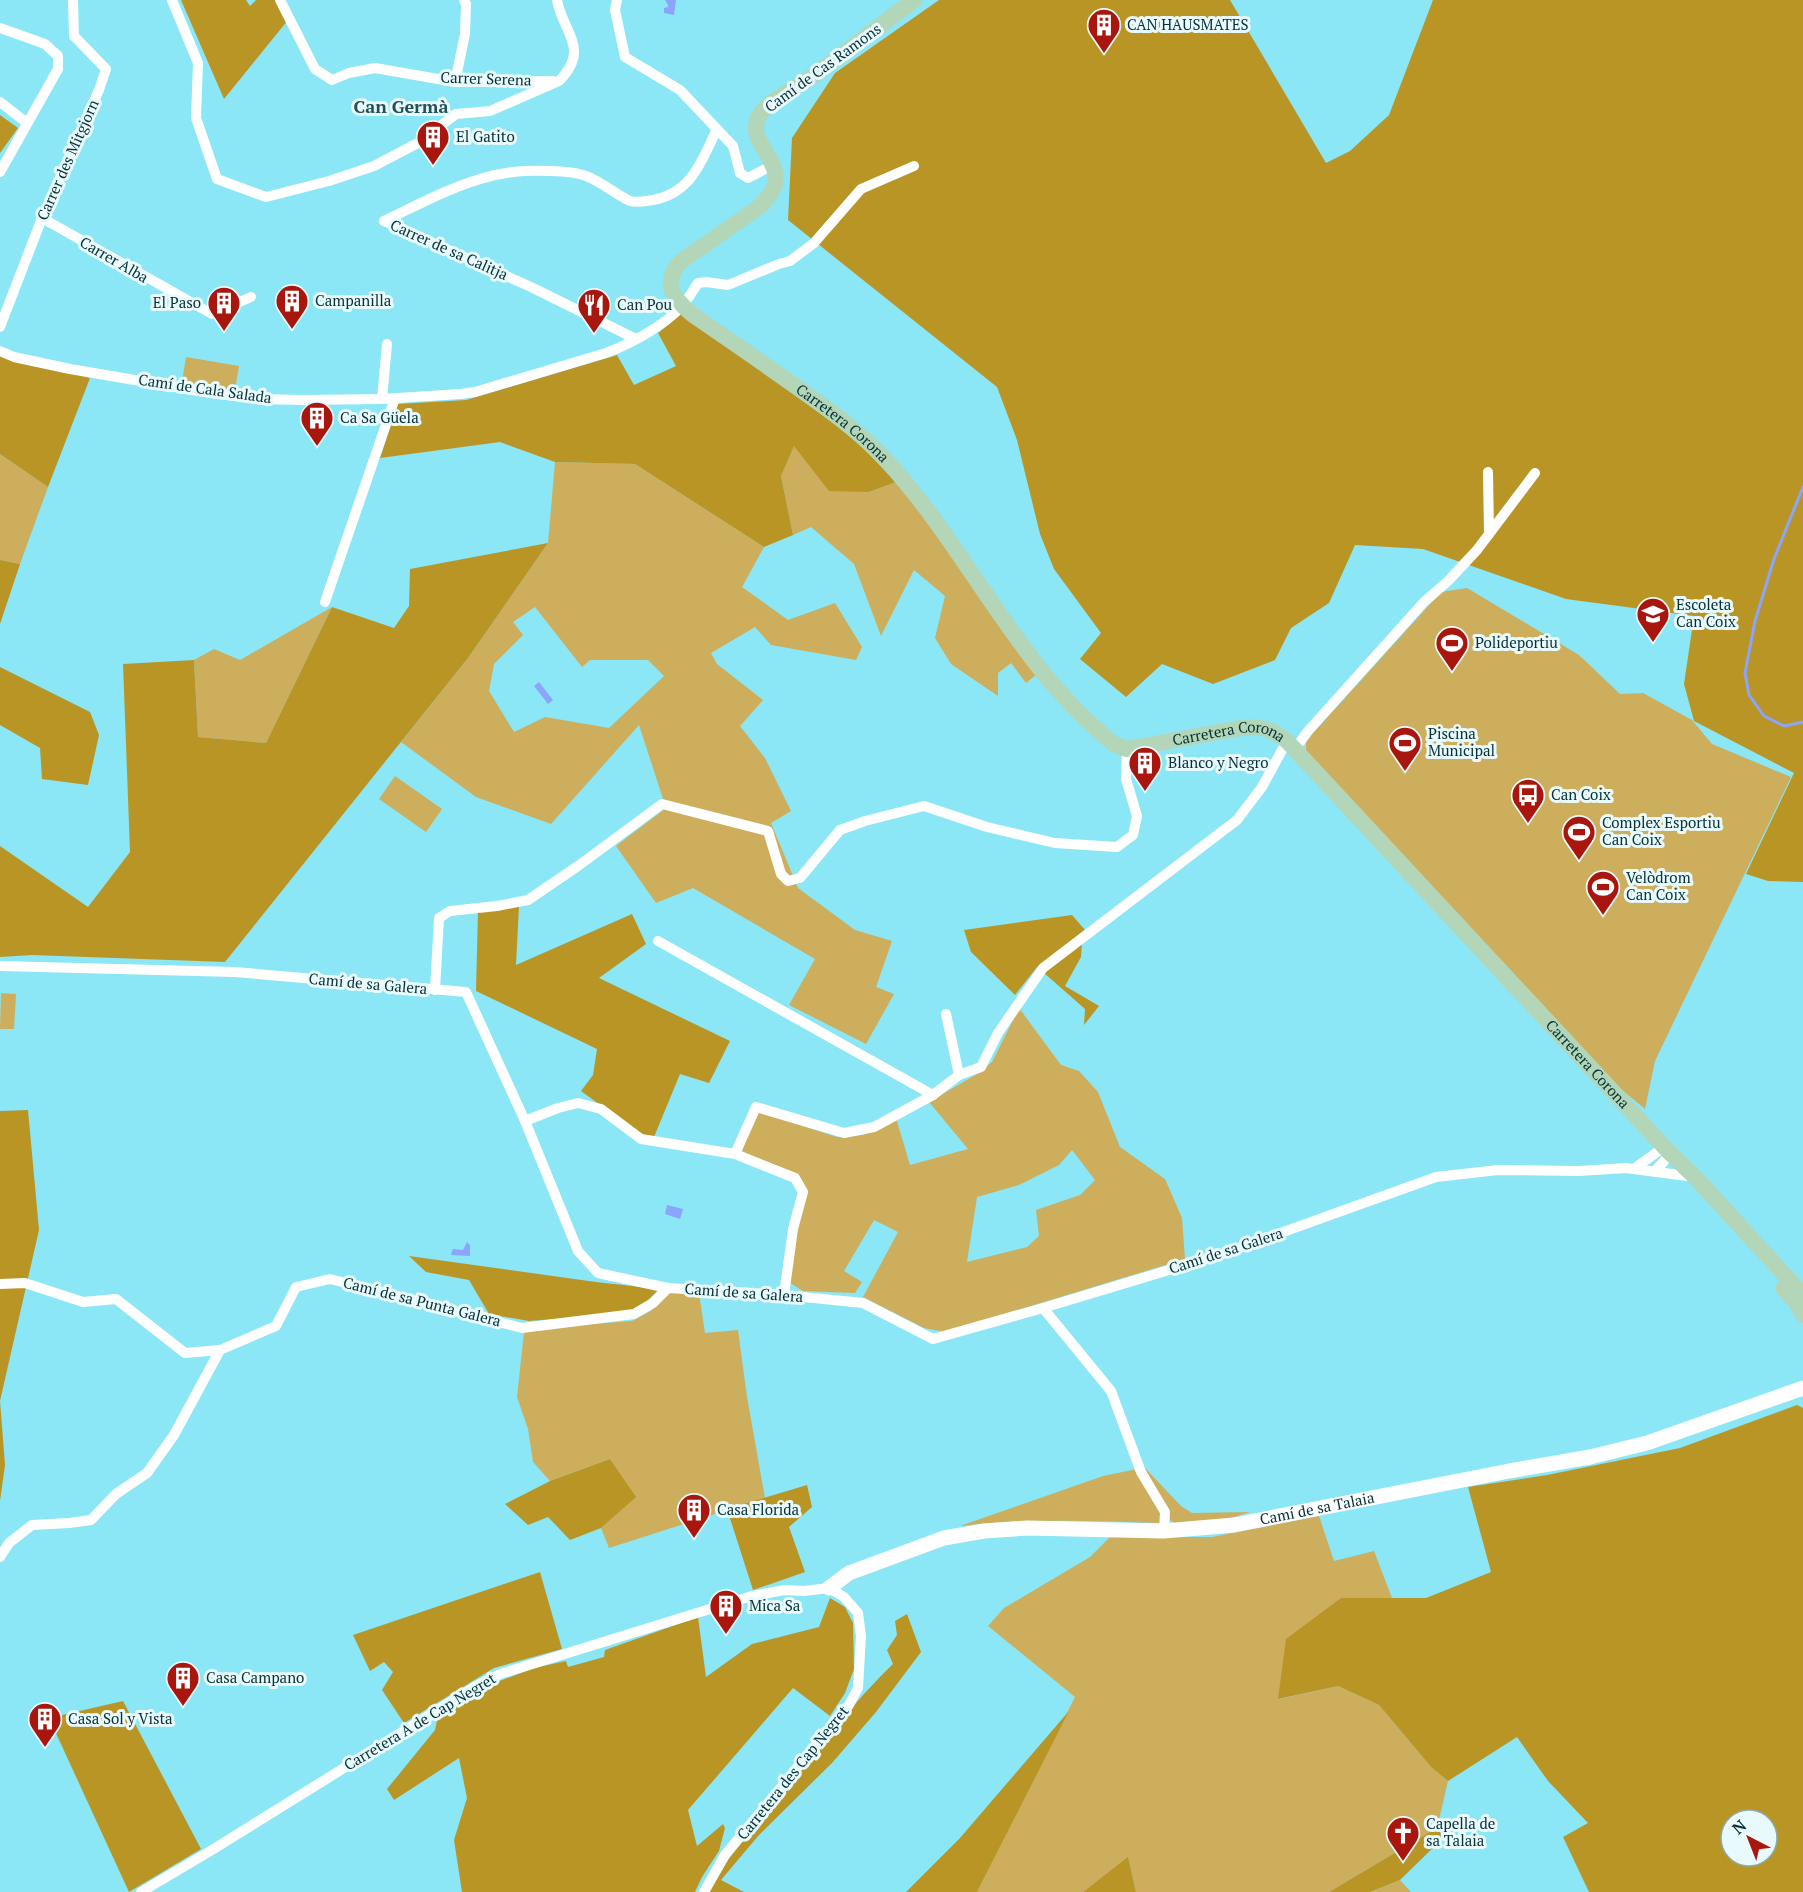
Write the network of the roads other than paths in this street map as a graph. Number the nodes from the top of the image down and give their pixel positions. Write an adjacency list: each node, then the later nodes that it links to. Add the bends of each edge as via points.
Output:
1 (73, 0): 17 (street, Carrer des Mitgjorn, via 74,36 106,69)
2 (172, 0): 9 (street, via 198,63 196,118 217,179 266,197 374,166 418,142 456,114 490,111)
3 (280, 0): 10 (street, Carrer Serena, via 315,69 332,80 375,68)
4 (464, 0): 10 (street, via 465,34)
5 (557, 0): 9 (street, via 574,55 568,72)
6 (617, 0): 13 (street, via 615,10 626,57 680,90)
7 (914, 0): 14 (main road, Camí de Cas Ramons, via 759,115 756,133)
8 (0, 28): 12 (street, via 45,44 57,56 58,69)
9 (559, 81): 10 (street, Carrer Serena)
10 (454, 82)
11 (0, 102): 12 (street)
12 (27, 123): 16 (street)
13 (717, 129): 14 (street, via 733,146 740,173 748,178); 21 (street, Carrer de sa Calitja, via 694,176 672,194 657,200 631,201 584,175 513,172 456,186 384,221)
14 (773, 165): 19 (main road, via 776,176 770,197 689,255 673,271 671,288)
15 (914, 166): 19 (street, Camí de Cala Salada, via 861,189 814,243 794,259 728,285 698,283)
16 (0, 172)
17 (42, 218): 18 (street, Carrer Alba, via 212,314); 20 (street, Carrer des Mitgjorn)
18 (251, 297)
19 (682, 306): 21 (street, Camí de Cala Salada); 31 (main road, Carretera Corona, via 846,422 886,460 943,531 1011,632 1051,683 1104,736)
20 (0, 327)
21 (636, 339): 24 (street, Camí de Cala Salada, via 606,353 475,392)
22 (387, 344): 25 (street)
23 (0, 351): 25 (street, Camí de Cala Salada, via 70,369 211,393 280,399)
24 (395, 398): 25 (street, Camí de Cala Salada); 29 (street)
25 (382, 399)
26 (1488, 472): 28 (street)
27 (1534, 473): 28 (street)
28 (1489, 535): 30 (street)
29 (325, 602)
30 (1291, 745): 31 (main road, Carretera Corona, via 1271,730 1257,726); 36 (street, via 1237,820 1043,968 998,1033 981,1067); 39 (main road, Carretera Corona)
31 (1127, 748): 34 (street, via 1126,778 1137,816 1133,835 1117,848 1055,843 987,827 924,806 840,830 800,878 788,881 781,874 768,831 662,804 528,900 450,911 439,918)
32 (658, 941): 37 (street)
33 (0, 966): 34 (street, Camí de sa Galera, via 235,972)
34 (435, 990): 38 (street, Camí de sa Galera, via 466,992)
35 (946, 1014): 36 (street)
36 (959, 1075): 37 (street)
37 (933, 1095): 40 (street, via 874,1127 844,1133 756,1107)
38 (525, 1121): 40 (street, via 578,1103 601,1109 640,1139); 45 (street, Camí de sa Galera, via 578,1251 598,1274)
39 (1670, 1152): 41 (street); 42 (street); 43 (main road, Carretera Corona); 47 (main road, Carretera Corona)
40 (735, 1154): 46 (street, via 795,1178 803,1192 793,1229)
41 (1635, 1168): 42 (street, Camí de sa Galera); 48 (street, Camí de sa Galera, via 1498,1170 1436,1177 1222,1254)
42 (1655, 1171): 43 (street, Camí de sa Galera)
43 (1686, 1176): 49 (main road, Carretera Corona)
44 (0, 1284): 50 (street, Camí de sa Punta Galera, via 25,1283 83,1302 116,1299 185,1353)
45 (668, 1288): 46 (street, Camí de sa Galera); 50 (street, Camí de sa Punta Galera, via 634,1314 522,1328 330,1279 296,1287 276,1326)
46 (784, 1295): 48 (street, Camí de sa Galera, via 863,1303 933,1339)
47 (1803, 1295)
48 (1043, 1308): 52 (street, via 1110,1391 1141,1472 1165,1512)
49 (1803, 1314)
50 (220, 1350): 53 (street, via 174,1435 147,1473 116,1494 91,1520 32,1525 9,1543)
51 (1803, 1388): 52 (street, Camí de sa Talaia, via 1647,1443 1590,1456 1234,1525)
52 (1164, 1531): 54 (street, Camí de sa Talaia, via 984,1531 944,1538 873,1563 849,1573)
53 (0, 1557)
54 (829, 1588): 55 (street, Carretera A de Cap Negret, via 752,1596 500,1674); 56 (street, Carretera des Cap Negret, via 858,1613 858,1688 849,1705 725,1855)
55 (141, 1892)
56 (704, 1892)

